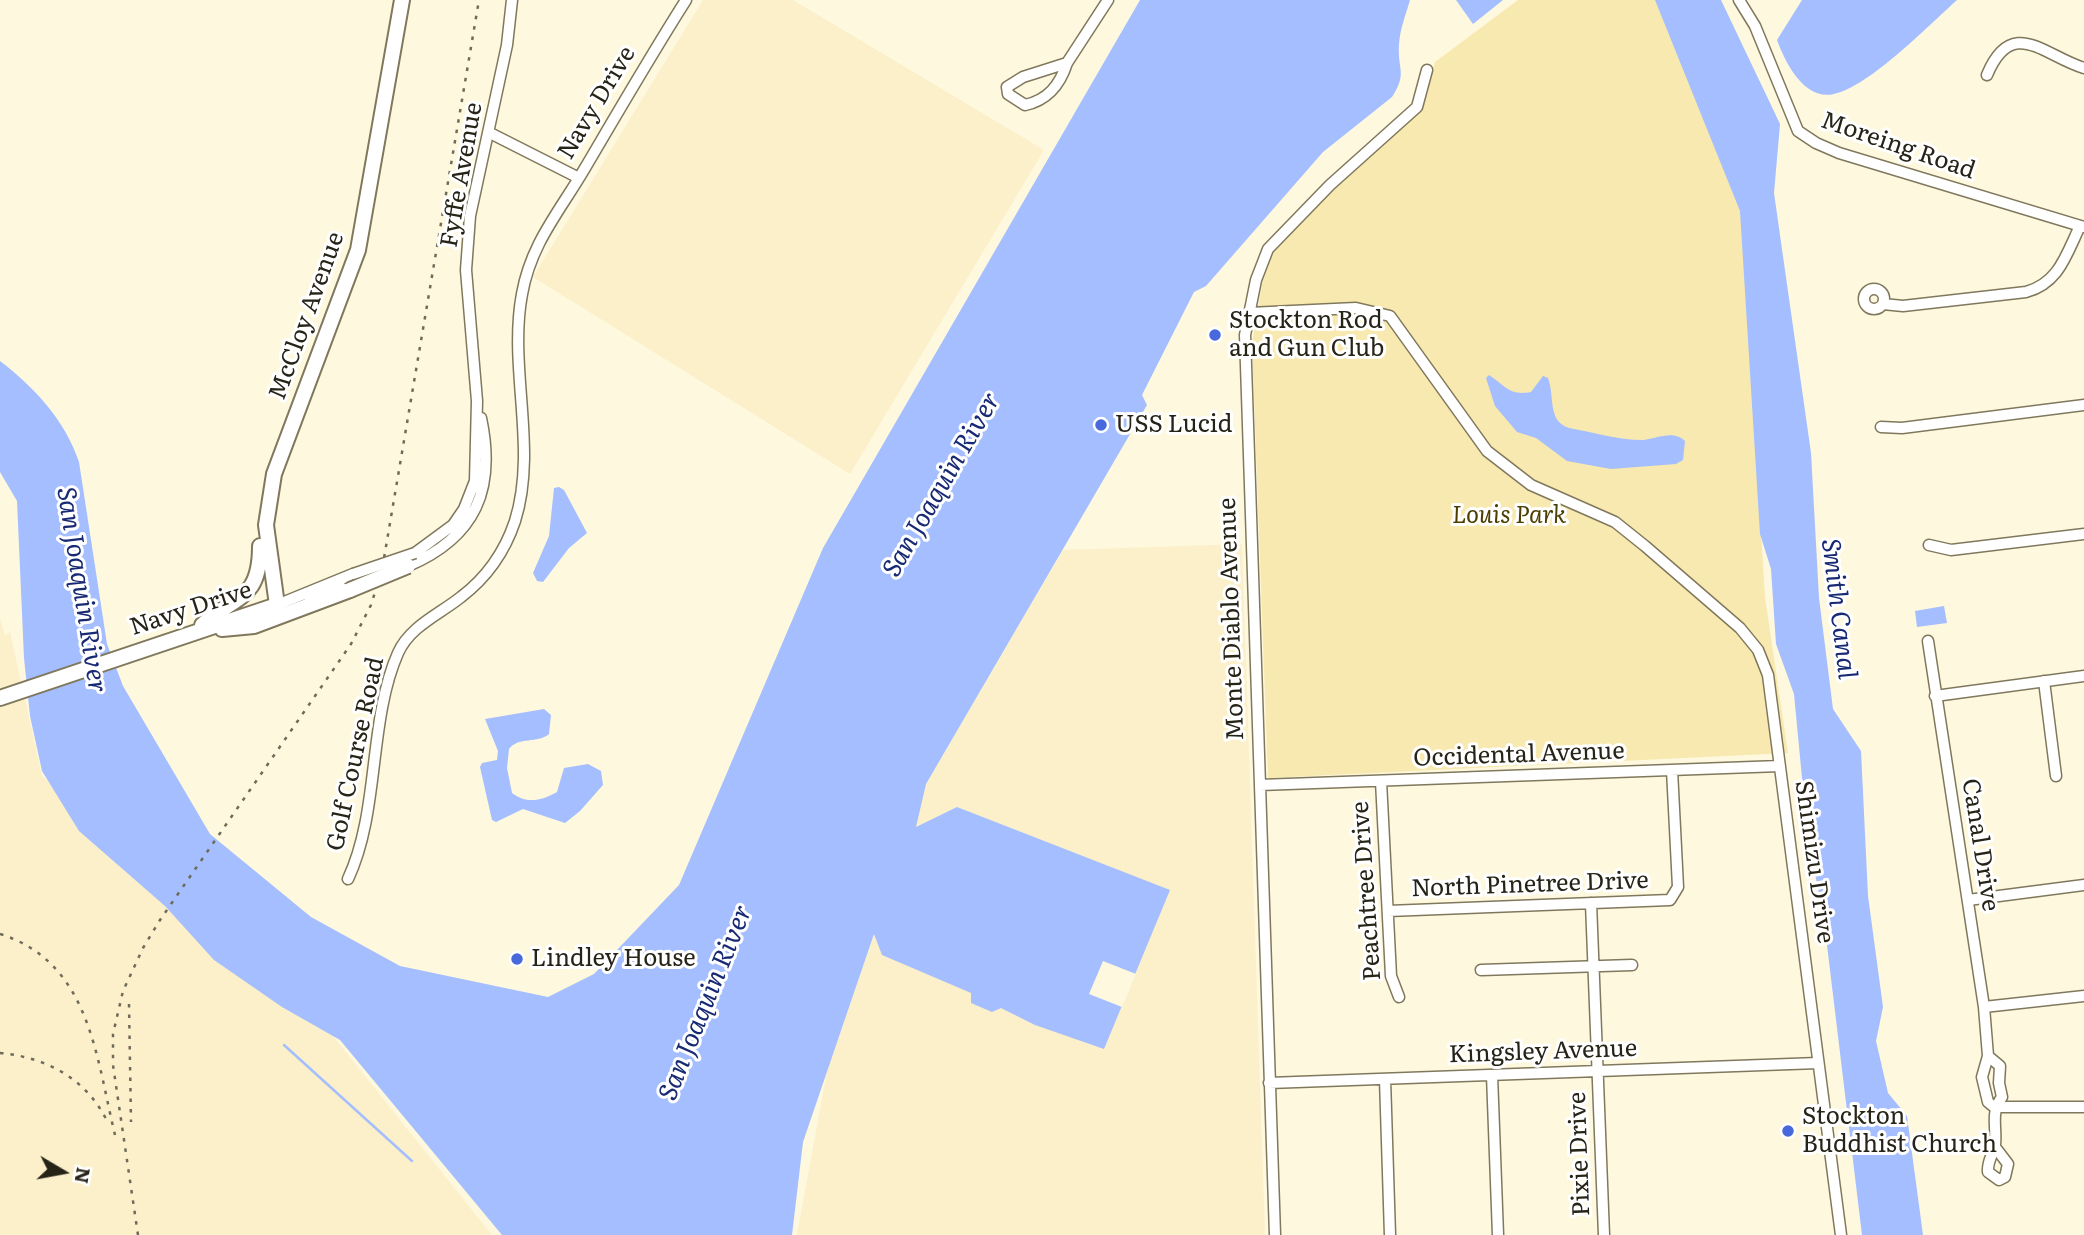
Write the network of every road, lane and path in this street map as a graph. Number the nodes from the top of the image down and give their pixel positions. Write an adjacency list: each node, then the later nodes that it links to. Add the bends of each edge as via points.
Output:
1 (402, 0): 18 (street, McCloy Avenue, via 358,250)
2 (512, 0): 10 (street, Fyffe Avenue)
3 (685, 0): 11 (street, Navy Drive)
4 (1108, 0): 6 (street)
5 (1739, 0): 13 (street, Moreing Road, via 1755,26 1793,122 1804,137)
6 (1068, 63): 6 (street, via 1046,97 1025,105 1008,94 1007,87 1015,81)
7 (2084, 68): 9 (street, via 2034,45 2016,43 2002,51)
8 (1427, 70): 15 (street, Monte Diablo Avenue, via 1417,107 1273,242 1262,259)
9 (1987, 75)
10 (490, 134): 11 (street); 21 (street, Fyffe Avenue, via 470,216 466,270 477,401 477,466 470,495 453,525)
11 (579, 178): 12 (street, Navy Drive)
12 (544, 227): 35 (street, Golf Course Road, via 519,314 522,453 516,517 487,573 424,622 399,651 386,697 359,856)
13 (2082, 227): 14 (street, via 2044,287 1903,306)
14 (1883, 304)
15 (1249, 313): 30 (street, Shimizu Drive, via 1356,308 1390,316 1487,451 1531,485 1615,522 1740,628 1758,650 1768,675); 34 (street, Monte Diablo Avenue, via 1245,398)
16 (2084, 405): 17 (street)
17 (1881, 427)
18 (287, 437): 23 (street, McCloy Avenue, via 274,474 267,525); 24 (street, via 263,493 260,567 251,587)
19 (2084, 534): 20 (street, via 1951,550)
20 (1929, 545)
21 (412, 561): 22 (street, bridge)
22 (351, 583): 23 (street); 24 (street, via 254,626)
23 (277, 605): 24 (street, Navy Drive)
24 (196, 631): 29 (street, Navy Drive)
25 (1928, 641): 28 (street, Canal Drive)
26 (2084, 676): 27 (street)
27 (2044, 681): 28 (street); 32 (street)
28 (1936, 696): 37 (street, Canal Drive)
29 (5, 697)
30 (1780, 766): 31 (street, Occidental Avenue); 47 (street, Shimizu Drive)
31 (1672, 770): 33 (street, Occidental Avenue); 38 (street, North Pinetree Drive, via 1677,893 1665,902)
32 (2056, 776)
33 (1381, 781): 34 (street, Occidental Avenue); 39 (street, Peachtree Drive)
34 (1261, 785): 51 (street, Monte Diablo Avenue)
35 (348, 879)
36 (2084, 885): 37 (street)
37 (1968, 900): 45 (street, Canal Drive)
38 (1591, 904): 39 (street, North Pinetree Drive); 41 (street, Pixie Drive)
39 (1388, 911): 44 (street, Peachtree Drive, via 1391,976)
40 (1632, 965): 41 (street)
41 (1594, 966): 42 (street); 48 (street, Pixie Drive)
42 (1481, 971)
43 (2084, 996): 45 (street)
44 (1399, 998)
45 (1984, 1007): 46 (street, Canal Drive)
46 (1988, 1056): 52 (street, Canal Drive, via 2000,1066); 53 (street, Canal Drive, via 1982,1077)
47 (1818, 1063): 48 (street, Kingsley Avenue); 61 (street, Shimizu Drive)
48 (1598, 1071): 49 (street, Kingsley Avenue); 60 (street, Pixie Drive)
49 (1492, 1075): 50 (street, Kingsley Avenue); 59 (street)
50 (1385, 1079): 51 (street, Kingsley Avenue); 58 (street)
51 (1269, 1083): 57 (street, Monte Diablo Avenue)
52 (1999, 1083): 53 (street); 54 (street, Canal Drive, via 2002,1097)
53 (1986, 1084): 54 (street, Canal Drive, via 1988,1102)
54 (1994, 1107): 55 (street); 56 (street, Canal Drive)
55 (2084, 1108)
56 (1995, 1147)
57 (1275, 1235)
58 (1390, 1235)
59 (1498, 1235)
60 (1604, 1235)
61 (1841, 1235)

